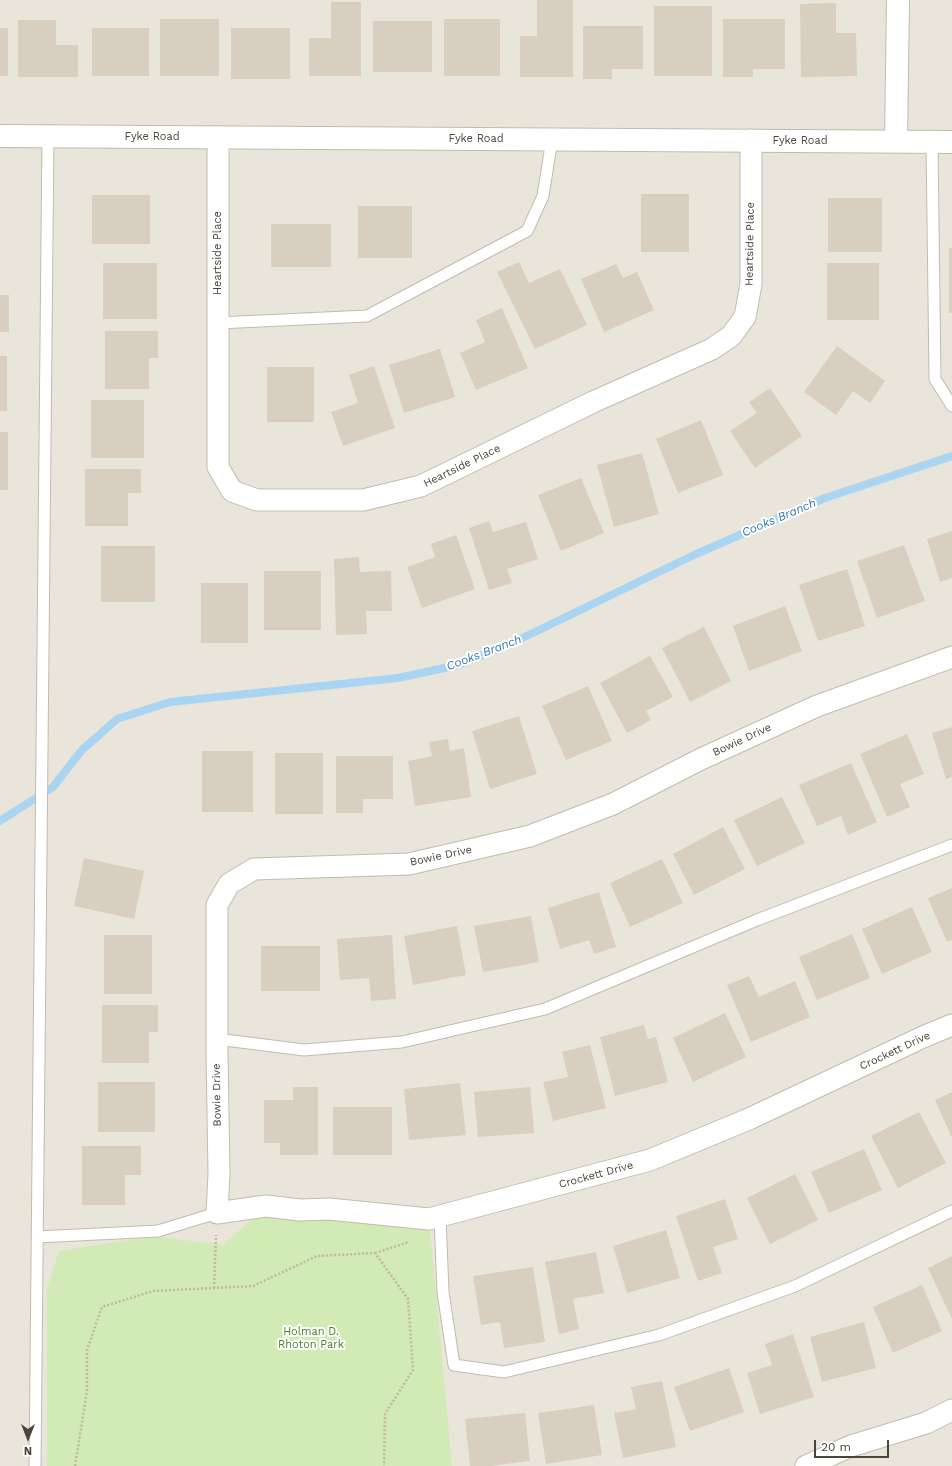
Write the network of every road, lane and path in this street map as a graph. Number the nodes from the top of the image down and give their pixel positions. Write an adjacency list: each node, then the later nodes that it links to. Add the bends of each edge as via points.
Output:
1 (898, 0): 7 (street)
2 (0, 136): 3 (street, Fyke Road)
3 (48, 136): 4 (street, Fyke Road); 18 (lane)
4 (218, 137): 5 (street, Fyke Road); 9 (street, Heartside Place)
5 (552, 139): 6 (street, Fyke Road); 9 (lane, via 543,196 527,231 367,316)
6 (751, 140): 7 (street, Fyke Road); 9 (street, Heartside Place, via 751,284 745,317 731,336 712,349 593,402 421,486 363,500 258,500 232,491 218,467)
7 (896, 142): 8 (street, Fyke Road)
8 (942, 142): 10 (lane, via 935,379)
9 (218, 323)
10 (952, 406)
11 (952, 657): 14 (street, Bowie Drive, via 817,706 701,759 613,804 530,836 409,864 254,869 229,884 217,905)
12 (952, 845): 14 (lane, via 757,920 545,1009 402,1042 304,1050)
13 (952, 1025): 17 (street, Crockett Drive, via 749,1119 650,1160)
14 (217, 1038): 16 (street, Bowie Drive)
15 (952, 1211): 17 (lane, via 794,1286 659,1335 504,1372 454,1365 443,1292)
16 (217, 1213): 17 (street, Crockett Drive, via 266,1206 429,1220); 18 (lane, via 158,1231); 19 (path)
17 (440, 1217)
18 (37, 1237): 21 (lane)
19 (214, 1288): 22 (path, via 153,1291 102,1307 87,1350 87,1391); 23 (path, via 253,1286 317,1256 375,1253 408,1299 413,1370 385,1414)
20 (952, 1410): 24 (street, via 926,1423 851,1446)
21 (35, 1466)
22 (75, 1466)
23 (384, 1466)
24 (806, 1466)

